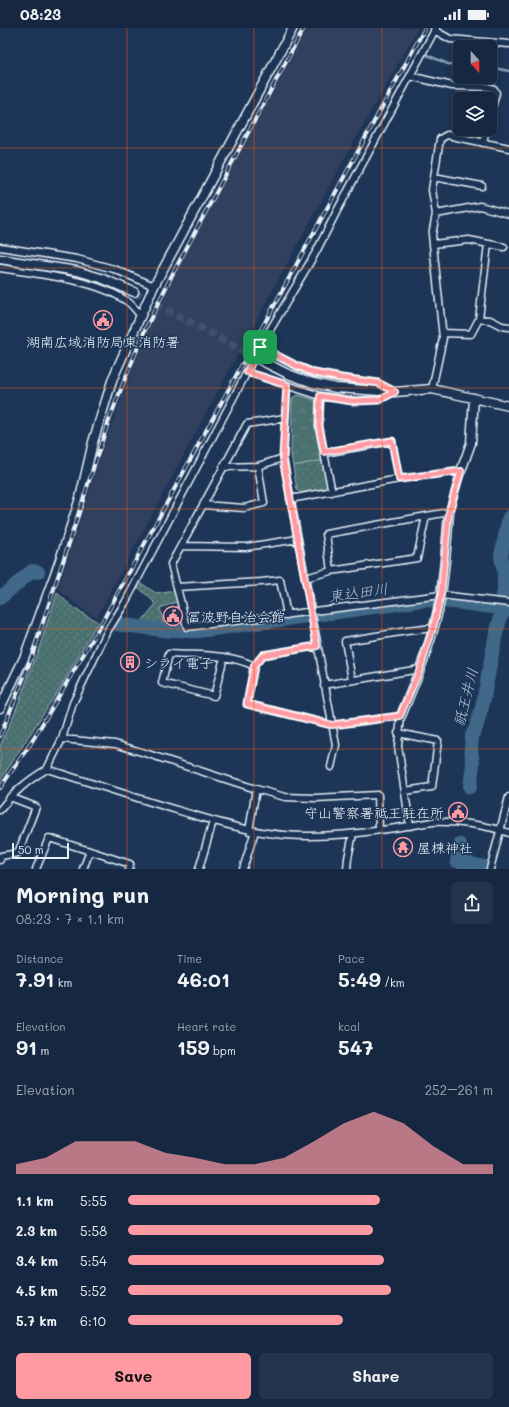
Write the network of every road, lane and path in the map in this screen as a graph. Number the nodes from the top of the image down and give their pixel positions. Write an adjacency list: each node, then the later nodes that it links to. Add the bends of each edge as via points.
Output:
1 (294, 28): 19 (street)
2 (435, 29): 3 (street, via 450,39); 4 (street)
3 (509, 44)
4 (410, 76): 5 (street, via 452,86 494,88); 25 (street, via 316,252)
5 (496, 92)
6 (484, 136): 7 (street)
7 (483, 143): 8 (street); 9 (street, via 447,135 440,139)
8 (509, 148)
9 (434, 177): 10 (street); 11 (street, via 432,190)
10 (482, 186)
11 (436, 214): 12 (street, via 480,206); 13 (street)
12 (509, 214)
13 (433, 244): 14 (street, via 469,240); 24 (street)
14 (488, 244): 16 (street); 22 (street)
15 (0, 247): 19 (street, via 77,258 114,269)
16 (504, 247)
17 (0, 258): 20 (street, via 77,271)
18 (0, 268): 21 (street, via 77,281 101,289 126,300)
19 (154, 286): 21 (street)
20 (134, 292)
21 (140, 315): 62 (street, via 113,378 93,442 80,498 56,571 24,658)
22 (479, 319): 23 (street); 24 (street, via 471,334)
23 (509, 327)
24 (443, 333): 29 (street)
25 (260, 347): 27 (street); 30 (street, via 314,373 378,383)
26 (258, 359): 30 (street, via 312,383)
27 (247, 372): 28 (street); 66 (street, via 125,603 108,630 73,703)
28 (287, 385): 31 (street); 34 (street)
29 (432, 389): 30 (street); 32 (street)
30 (395, 392): 31 (street, via 379,400 353,401)
31 (320, 396): 35 (street, via 319,426)
32 (474, 398): 33 (street); 39 (street, via 471,443)
33 (509, 406)
34 (285, 418): 36 (street); 38 (street, via 247,424)
35 (324, 452): 40 (street, via 392,441); 41 (street)
36 (283, 458): 37 (street); 42 (street)
37 (258, 466): 38 (street); 43 (street, via 264,503 244,508)
38 (223, 467): 43 (street)
39 (461, 471): 40 (street); 44 (street)
40 (399, 479): 41 (street)
41 (332, 492): 42 (street)
42 (290, 499): 46 (street)
43 (203, 505): 47 (street)
44 (449, 512): 45 (street); 51 (street)
45 (426, 516): 48 (street, via 417,558); 48 (street, via 326,534)
46 (298, 539): 47 (street, via 246,546); 49 (street)
47 (181, 546): 50 (street, via 171,564)
48 (331, 571): 49 (street)
49 (305, 578): 53 (street)
50 (177, 587): 54 (street, via 280,580); 54 (street, via 187,627)
51 (441, 595): 52 (street); 53 (street); 55 (street)
52 (509, 603)
53 (311, 613): 54 (street); 56 (street)
54 (287, 615)
55 (433, 628): 59 (street); 60 (street, via 345,641)
56 (317, 646): 58 (street, via 263,655); 61 (street)
57 (224, 657): 57 (street, via 169,654 162,683 214,696); 58 (street)
58 (254, 666): 64 (street, via 247,704)
59 (420, 669): 60 (street); 63 (street)
60 (352, 680): 61 (street)
61 (324, 684): 64 (street)
62 (0, 708)
63 (400, 716): 64 (street); 65 (street)
64 (332, 725): 67 (street, via 336,745)
65 (398, 733): 70 (street); 70 (street, via 438,741 432,788)
66 (62, 739): 68 (street); 69 (street, via 115,744)
67 (331, 766)
68 (47, 769): 71 (street, via 30,779); 74 (street)
69 (256, 789): 77 (street, via 285,797 378,795); 78 (street)
70 (405, 791): 75 (street)
71 (10, 797): 73 (street); 82 (street, via 36,807 18,853 2,856)
72 (509, 797): 76 (street)
73 (0, 810)
74 (213, 821): 78 (street); 86 (street)
75 (410, 826): 76 (street, via 446,821); 77 (street)
76 (500, 829): 79 (street); 89 (street)
77 (380, 830): 80 (street)
78 (252, 831): 80 (street, via 311,836); 87 (street)
79 (509, 833)
80 (353, 834): 88 (street)
81 (90, 851): 83 (street, via 49,838); 84 (street); 85 (street, via 130,864)
82 (0, 860)
83 (36, 869)
84 (83, 869)
85 (129, 869)
86 (199, 869)
87 (243, 869)
88 (347, 869)
89 (490, 869)

